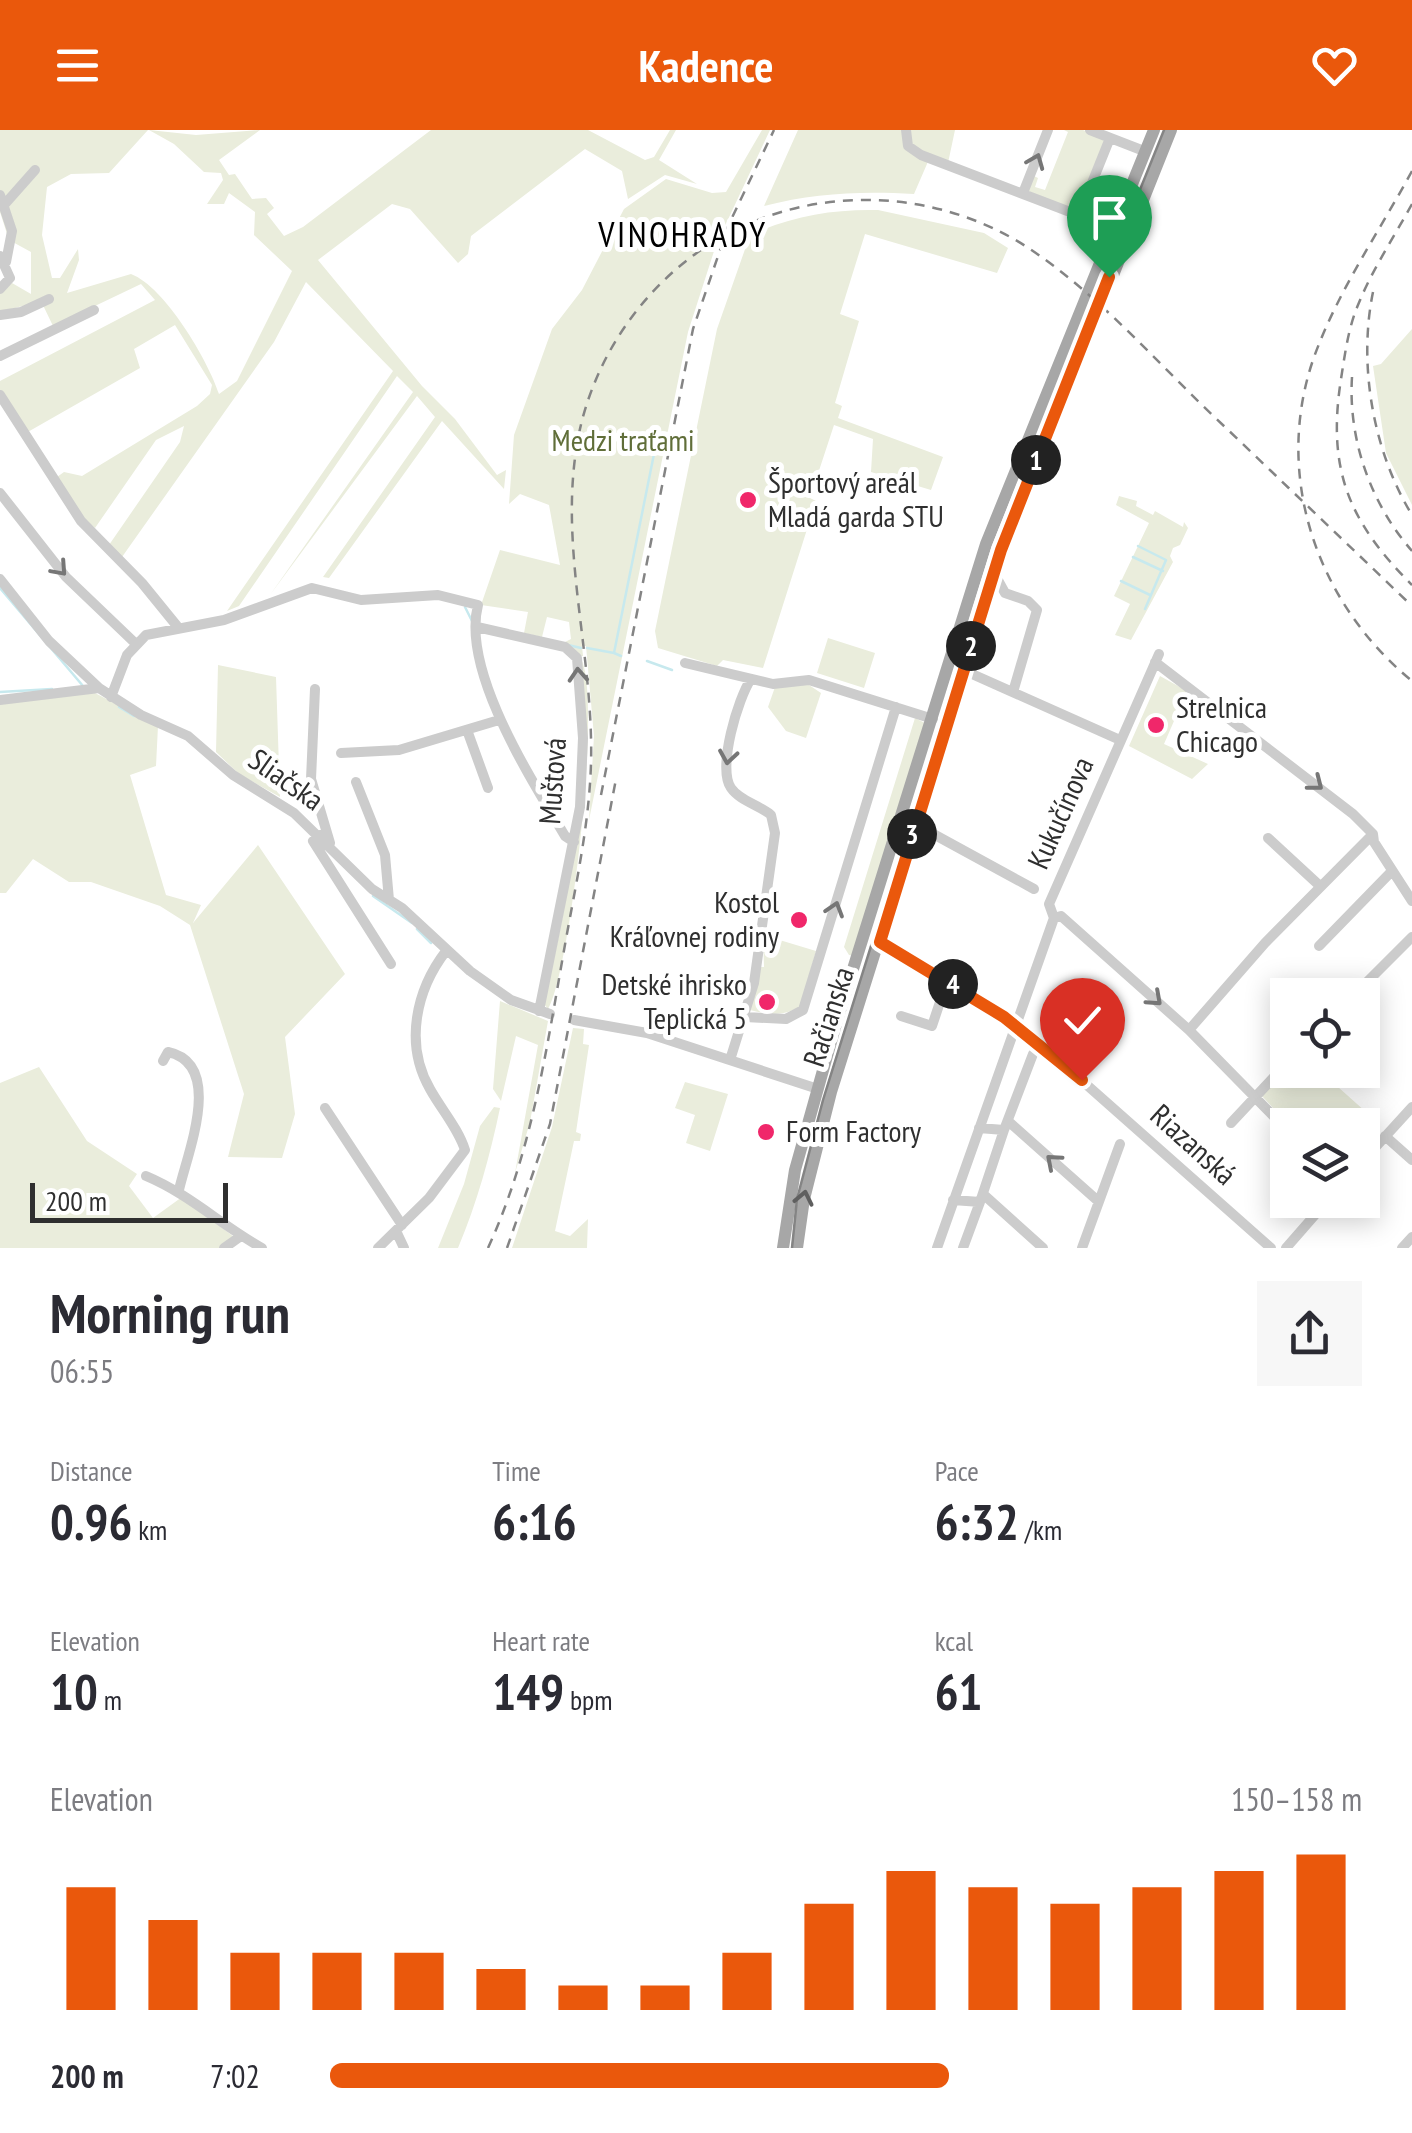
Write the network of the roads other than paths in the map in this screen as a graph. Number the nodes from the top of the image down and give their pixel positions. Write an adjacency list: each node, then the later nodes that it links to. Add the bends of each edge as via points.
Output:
1 (906, 130): 9 (street, via 913,150)
2 (1048, 130): 9 (street, one-way to 2)
3 (1090, 130): 6 (street)
4 (1154, 130): 7 (main road, Račianska)
5 (1171, 130): 21 (main road, Račianska)
6 (1110, 138): 7 (street); 11 (street)
7 (1144, 151): 12 (main road, Račianska)
8 (35, 170): 10 (street)
9 (1023, 192): 11 (street)
10 (2, 200): 13 (street, via 12,231)
11 (1079, 215): 12 (street)
12 (1112, 228): 35 (main road, Račianska, via 986,544)
13 (3, 259): 14 (street, via 10,278)
14 (0, 289)
15 (49, 299): 17 (street)
16 (94, 310): 18 (street)
17 (0, 315)
18 (0, 356)
19 (0, 395): 23 (street, via 80,522)
20 (0, 492): 25 (street, one-way to 25, via 66,577)
21 (994, 572): 27 (main road, Račianska); 31 (street, via 1005,593 1036,610)
22 (0, 579): 29 (street, Sliačska, via 49,641)
23 (177, 626): 24 (street, via 224,620 312,588 361,600 438,595 478,605); 25 (street)
24 (477, 627): 36 (street); 46 (street, Muštová, one-way to 24, via 583,762 577,658 565,647)
25 (135, 643): 32 (street)
26 (685, 663): 28 (street)
27 (963, 670): 31 (street); 42 (main road, Račianska)
28 (751, 679): 34 (street, via 809,680); 64 (street, one-way to 64, via 724,768 738,796 771,815 775,833)
29 (99, 688): 32 (street, Sliačska); 33 (street)
30 (315, 689): 47 (street, via 312,780)
31 (1013, 692): 38 (street)
32 (112, 698): 44 (street, Sliačska, via 188,736)
33 (0, 700)
34 (896, 707): 35 (street); 64 (street, one-way to 34, via 786,1020 803,1010)
35 (933, 718): 74 (main road, Račianska)
36 (499, 720): 37 (street); 46 (street)
37 (467, 730): 39 (street, via 398,750); 41 (street)
38 (1120, 740): 43 (street, Kukučínova, one-way to 43, via 1157,658); 53 (street, Kukučínova, via 1048,904)
39 (341, 753)
40 (356, 782): 51 (street, via 388,868)
41 (488, 788)
42 (915, 824): 50 (street); 55 (main road, Račianska)
43 (1373, 834): 48 (street); 49 (street)
44 (320, 835): 47 (street, Sliačska); 58 (street, via 313,841)
45 (1268, 838): 49 (street)
46 (574, 842): 62 (street, Muštová)
47 (330, 844): 51 (street, Sliačska)
48 (1392, 870): 52 (street); 56 (street)
49 (1320, 886): 67 (street)
50 (1034, 888)
51 (389, 900): 57 (street, Sliačska)
52 (1412, 902)
53 (1054, 918): 61 (street, Kukučínova); 67 (street, one-way to 67, via 1061,916)
54 (1412, 937): 59 (street)
55 (880, 942): 60 (street, Riazanská); 100 (main road, Račianska, one-way to 55, via 821,1130)
56 (1319, 946)
57 (446, 951): 62 (street, Sliačska, via 498,992); 92 (street, via 422,994 416,1048 424,1078 465,1150)
58 (391, 964)
59 (1371, 978)
60 (948, 981): 63 (street, via 932,1026); 66 (street, Riazanská)
61 (1024, 1000): 66 (street, Kukučínova); 68 (street)
62 (544, 1012)
63 (902, 1016)
64 (745, 1017): 71 (street)
65 (574, 1020): 71 (street)
66 (1015, 1025): 68 (street, Riazanská); 69 (street, Kukučínova)
67 (1189, 1030): 75 (street)
68 (1037, 1040): 69 (street); 105 (street, Riazanská)
69 (1006, 1051): 81 (street, Kukučínova)
70 (1034, 1054): 80 (street)
71 (730, 1060): 74 (street)
72 (163, 1061): 87 (street, via 168,1052 180,1056 192,1066 200,1090)
73 (1270, 1080): 75 (street)
74 (818, 1088): 99 (main road, Račianska)
75 (1254, 1096): 78 (street); 79 (street)
76 (324, 1108): 92 (street)
77 (1412, 1108): 82 (street)
78 (1270, 1112)
79 (1231, 1123)
80 (1006, 1126): 81 (street); 88 (street); 90 (street, one-way to 80)
81 (979, 1128): 89 (street, Kukučínova)
82 (1386, 1136): 83 (street); 85 (street)
83 (1380, 1142)
84 (1120, 1144): 90 (street)
85 (1412, 1160)
86 (146, 1176): 87 (street)
87 (179, 1190): 93 (street)
88 (981, 1198): 89 (street); 102 (street); 103 (street)
89 (953, 1200): 101 (street, Kukučínova)
90 (1098, 1201): 104 (street)
91 (1312, 1218): 106 (street)
92 (399, 1228): 97 (street); 98 (street)
93 (241, 1236): 95 (street); 96 (street)
94 (1412, 1236): 107 (street)
95 (224, 1248)
96 (262, 1248)
97 (378, 1248)
98 (404, 1248)
99 (783, 1248)
100 (798, 1248)
101 (936, 1248)
102 (964, 1248)
103 (1043, 1248)
104 (1082, 1248)
105 (1271, 1248)
106 (1286, 1248)
107 (1402, 1248)

